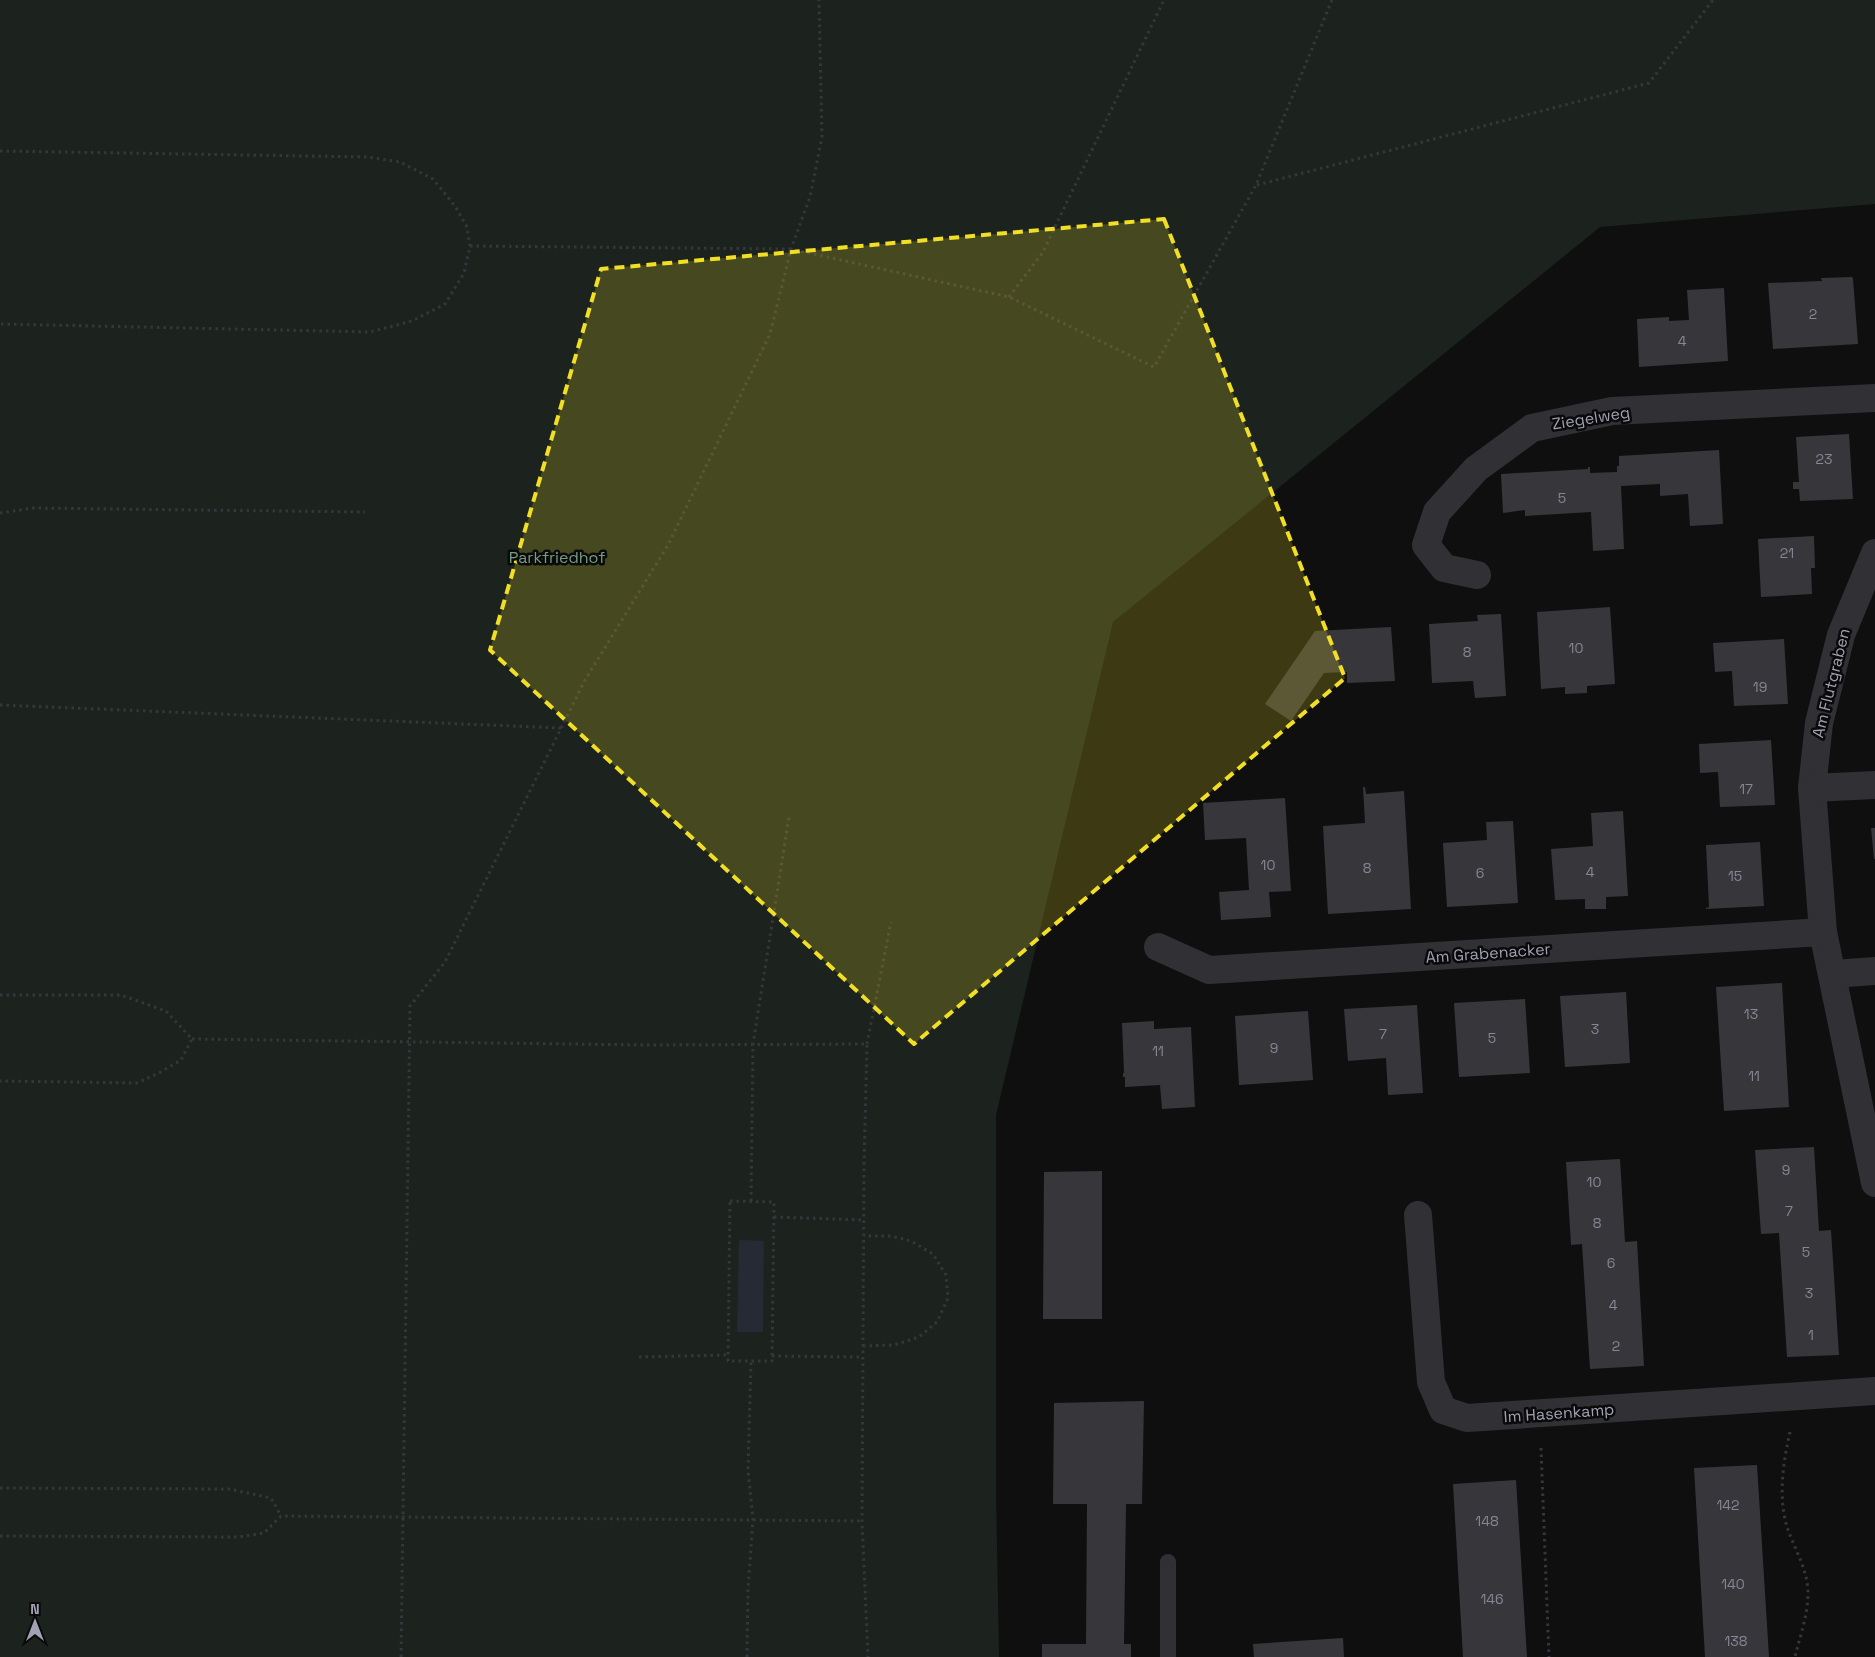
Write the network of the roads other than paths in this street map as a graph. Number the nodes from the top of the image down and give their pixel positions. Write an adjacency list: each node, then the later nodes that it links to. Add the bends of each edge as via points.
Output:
1 (1875, 398): 3 (street, Ziegelweg, via 1612,411 1532,428 1476,469 1437,512 1426,545 1444,568)
2 (1875, 553): 5 (street, Am Flutgraben, via 1841,635 1818,723)
3 (1477, 575)
4 (1875, 785): 5 (street)
5 (1812, 788): 6 (street, Am Flutgraben)
6 (1824, 932): 7 (street, Am Grabenacker, via 1209,970); 9 (street, Am Flutgraben)
7 (1158, 947)
8 (1875, 971): 9 (street)
9 (1833, 974): 10 (street, Am Flutgraben)
10 (1872, 1155): 11 (street, Am Flutgraben)
11 (1875, 1183)
12 (1418, 1215): 13 (street, Im Hasenkamp, via 1432,1382 1442,1410 1467,1418)
13 (1875, 1391)
14 (1168, 1562): 15 (lane)
15 (1168, 1657)

